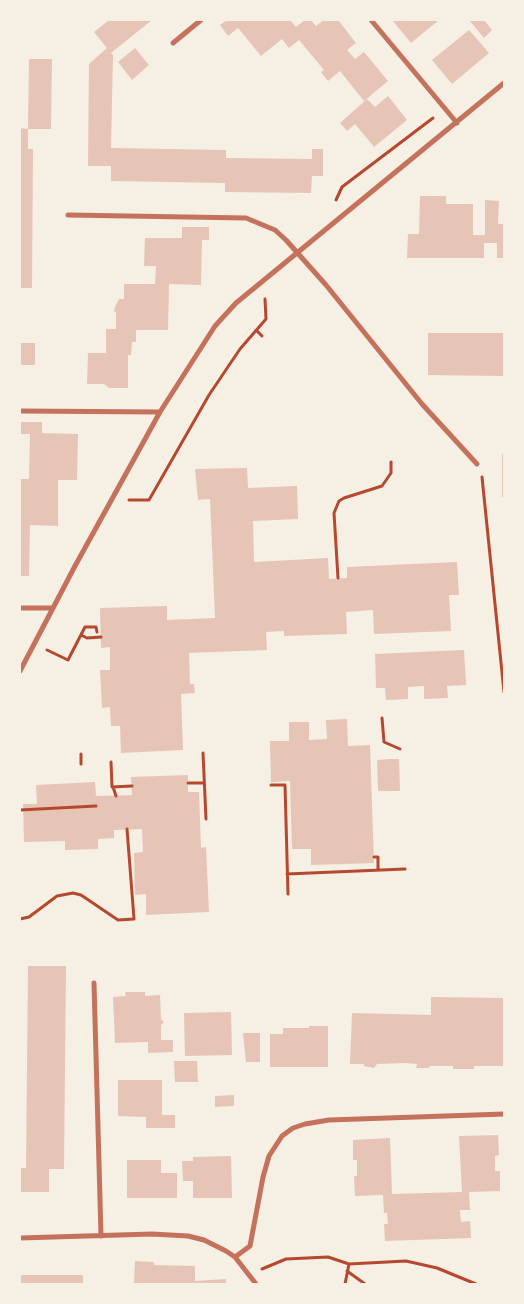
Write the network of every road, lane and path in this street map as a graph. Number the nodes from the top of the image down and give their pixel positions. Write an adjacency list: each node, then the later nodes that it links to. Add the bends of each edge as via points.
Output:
1 (201, 20): 3 (street)
2 (371, 20): 5 (street)
3 (173, 43)
4 (504, 83): 5 (street)
5 (456, 123): 7 (street)
6 (68, 215): 7 (street, via 246,218 275,230)
7 (298, 253): 8 (street); 14 (street, via 422,404)
8 (264, 281): 9 (path, via 266,319); 12 (street, via 236,303 216,326)
9 (256, 330): 10 (path); 15 (path, via 209,395 149,500)
10 (262, 336)
11 (20, 411): 12 (street)
12 (160, 412): 15 (street)
13 (391, 462): 16 (path, via 391,473 382,486 339,501 334,514)
14 (477, 464): 24 (path, via 483,479)
15 (112, 500): 18 (street)
16 (338, 578)
17 (20, 608): 18 (street)
18 (52, 608): 22 (street)
19 (97, 632): 20 (path, via 96,627 85,628)
20 (81, 635): 21 (path); 22 (path, via 68,660)
21 (101, 637)
22 (34, 644): 23 (street)
23 (20, 671)
24 (504, 692)
25 (382, 718): 26 (path, via 384,742)
26 (400, 749)
27 (202, 753): 32 (path)
28 (81, 754): 30 (path)
29 (111, 762): 35 (path)
30 (81, 764)
31 (188, 783): 32 (path)
32 (204, 783): 39 (path)
33 (271, 785): 44 (path, via 285,785)
34 (132, 786): 35 (path)
35 (112, 787): 36 (path)
36 (116, 796)
37 (96, 806): 38 (path)
38 (20, 810)
39 (206, 818)
40 (127, 829): 46 (path, via 134,919 118,920 73,893 57,896 29,917)
41 (374, 857): 43 (path, via 378,857)
42 (405, 869): 43 (path)
43 (378, 870): 44 (path)
44 (287, 874): 45 (path)
45 (288, 894)
46 (20, 919)
47 (94, 983): 49 (street)
48 (504, 1114): 51 (street, via 329,1120 293,1128 282,1136 269,1156 262,1177 250,1246)
49 (101, 1236): 50 (street); 51 (street, via 188,1236 217,1245)
50 (20, 1238)
51 (235, 1257): 54 (street)
52 (348, 1264): 53 (path); 54 (path, via 328,1257 286,1260); 58 (path, via 391,1261 422,1264)
53 (347, 1271): 56 (path); 57 (path)
54 (249, 1274): 55 (street)
55 (256, 1284)
56 (345, 1284)
57 (365, 1284)
58 (476, 1284)

